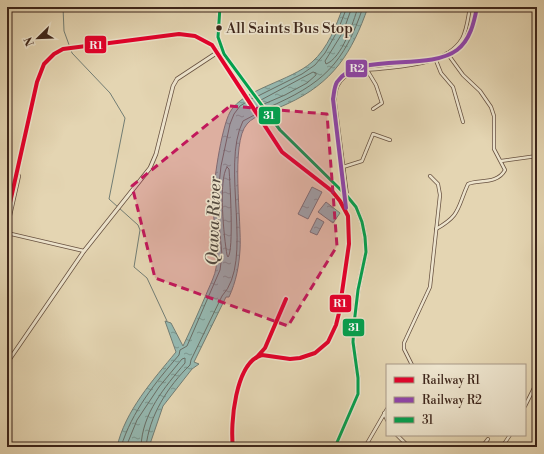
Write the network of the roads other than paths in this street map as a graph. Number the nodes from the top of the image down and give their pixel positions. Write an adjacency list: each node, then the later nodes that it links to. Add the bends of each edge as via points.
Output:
1 (220, 7): 3 (main road, via 218,37)
2 (470, 7): 4 (street, via 462,39)
3 (221, 50): 15 (main road, via 285,136); 19 (street, via 177,79 154,161)
4 (447, 53): 5 (street); 11 (street, via 491,107 494,116 494,144)
5 (435, 58): 6 (street); 8 (street, via 441,73 453,87)
6 (367, 70): 7 (street, via 382,103); 12 (street, via 349,74 336,90 335,103)
7 (373, 109)
8 (463, 122)
9 (390, 140): 12 (street, via 372,134 362,161)
10 (537, 156): 11 (street)
11 (501, 161): 16 (street, via 505,168 504,173 485,182 468,184 454,217)
12 (343, 166): 15 (street)
13 (19, 176): 17 (street)
14 (430, 176): 16 (street, via 440,188)
15 (347, 196): 30 (main road, via 356,207 362,222 366,252 354,324 353,342 358,394)
16 (436, 228): 21 (street, via 430,287 404,343)
17 (7, 229)
18 (7, 233): 19 (street)
19 (84, 251): 20 (street)
20 (7, 363)
21 (412, 364)
22 (537, 382): 23 (street)
23 (526, 404)
24 (386, 410): 25 (street)
25 (384, 413): 26 (street); 31 (street)
26 (386, 418)
27 (399, 436): 32 (street)
28 (509, 436): 34 (street)
29 (488, 439): 33 (street)
30 (335, 447)
31 (365, 447)
32 (409, 447)
33 (482, 447)
34 (502, 447)

